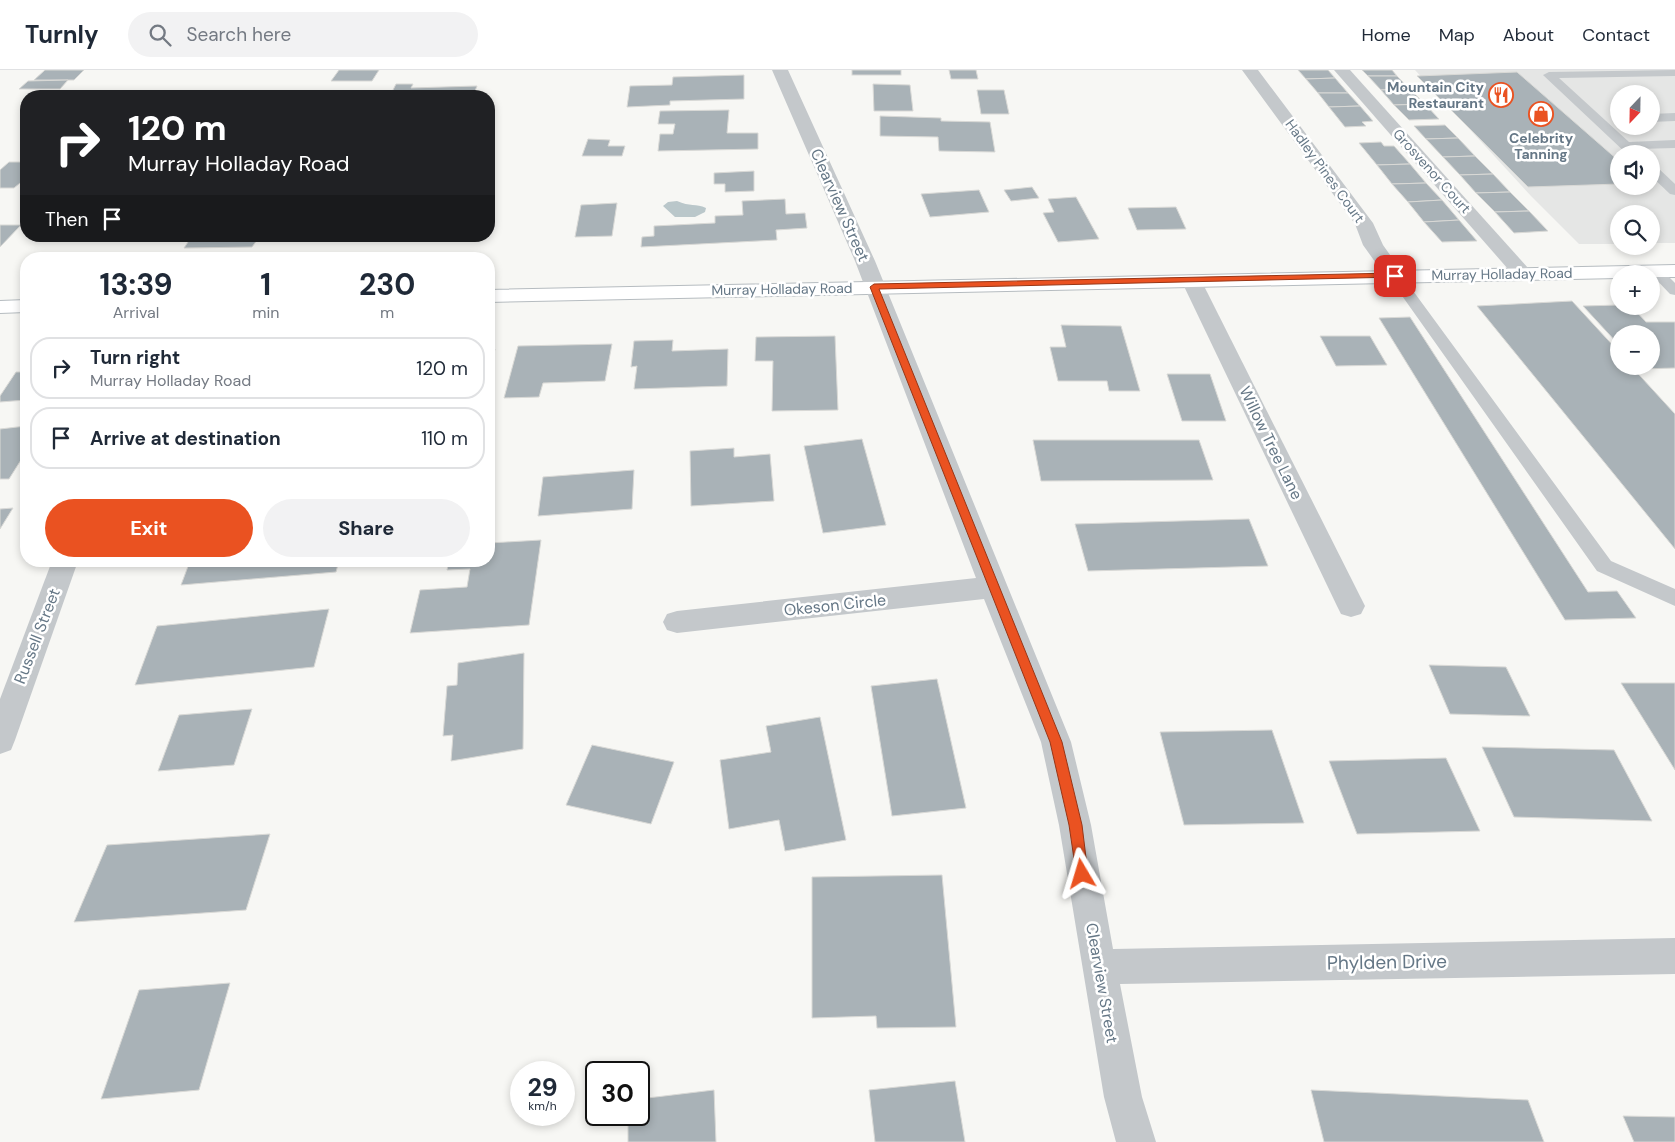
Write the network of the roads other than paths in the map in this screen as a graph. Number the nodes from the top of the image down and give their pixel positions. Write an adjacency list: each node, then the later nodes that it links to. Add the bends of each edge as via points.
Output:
1 (780, 70): 18 (street, Clearview Street)
2 (1250, 70): 16 (street, Hadley Pines Court, via 1364,223 1373,245)
3 (1342, 70): 15 (street, Grosvenor Court)
4 (1675, 73): 7 (lane, via 1549,74)
5 (1675, 117): 6 (lane)
6 (1660, 118)
7 (1597, 119): 8 (lane); 10 (lane)
8 (1610, 119)
9 (1675, 144): 11 (lane)
10 (1626, 145)
11 (1660, 146)
12 (1660, 177): 13 (lane)
13 (1675, 191)
14 (1665, 271): 15 (street, Murray Holladay Road); 19 (lane)
15 (1522, 273): 16 (street, Murray Holladay Road)
16 (1395, 276): 17 (street, Murray Holladay Road); 25 (lane, via 1604,566)
17 (1191, 280): 18 (street, Murray Holladay Road); 26 (street, Willow Tree Lane)
18 (874, 287): 20 (street, Murray Holladay Road); 24 (street, Clearview Street)
19 (1675, 291)
20 (495, 296)
21 (20, 306): 22 (street)
22 (0, 307)
23 (64, 567): 28 (street, Russell Street)
24 (993, 587): 27 (street, Okeson Circle); 30 (street, Clearview Street, via 1056,742 1075,825)
25 (1675, 598)
26 (1351, 606)
27 (677, 622)
28 (0, 740)
29 (1675, 956): 30 (street, Phylden Drive)
30 (1099, 967): 31 (street, Clearview Street, via 1122,1097)
31 (1136, 1142)

